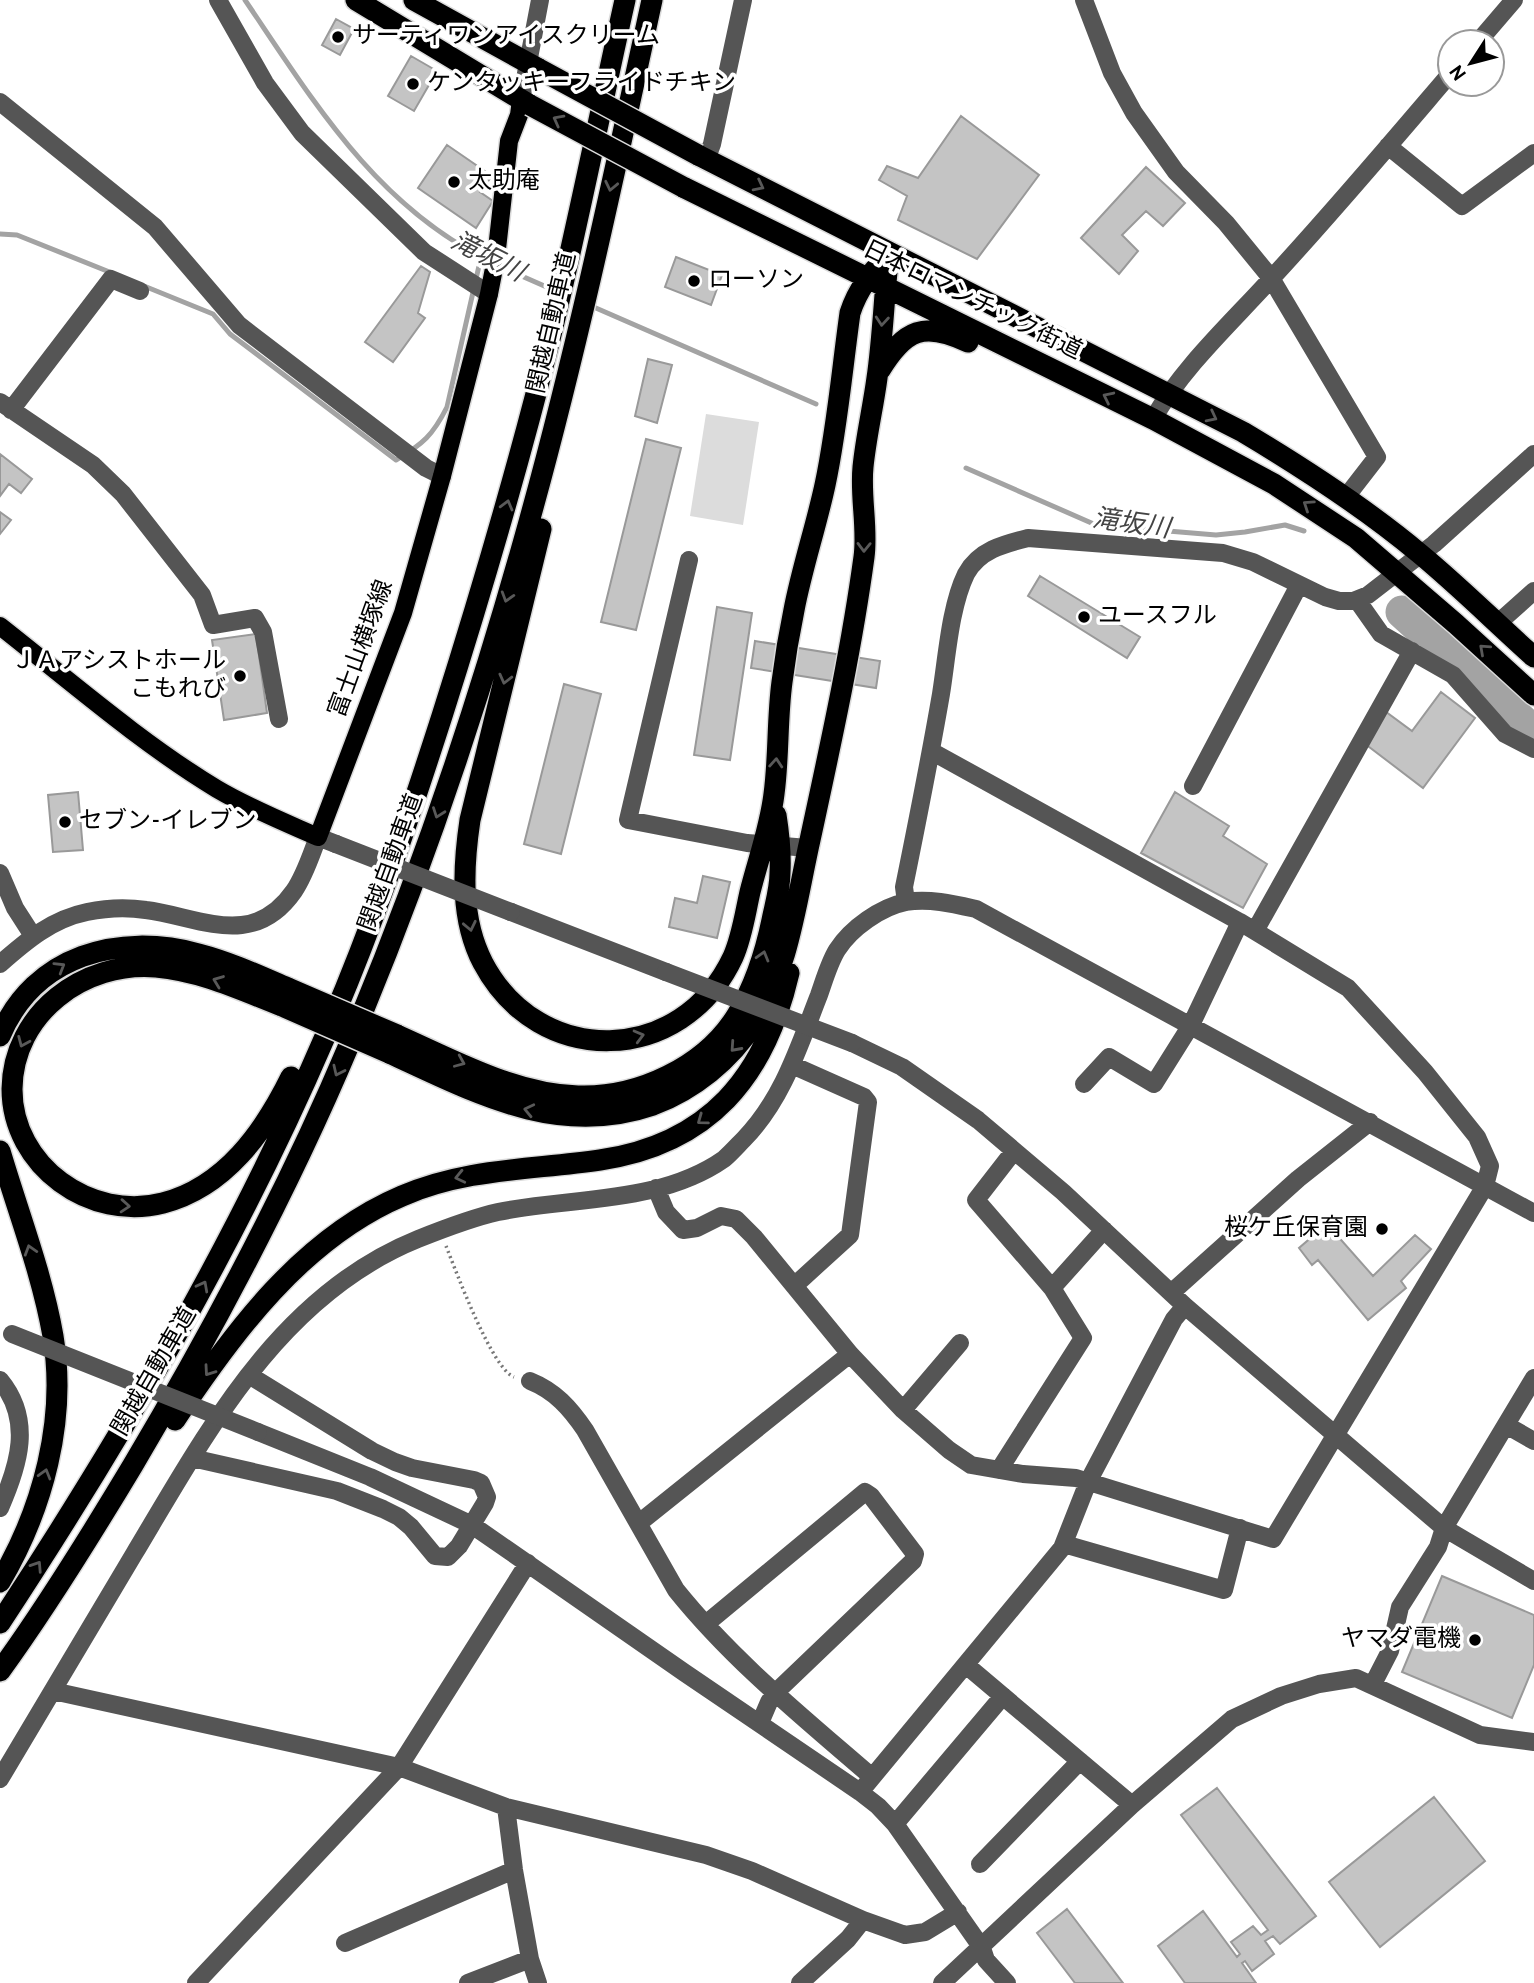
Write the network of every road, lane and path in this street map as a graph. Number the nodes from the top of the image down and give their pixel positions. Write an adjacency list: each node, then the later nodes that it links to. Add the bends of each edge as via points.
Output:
1 (218, 0): 22 (street, via 265,83 302,133 424,252)
2 (356, 0): 14 (highway, 日本ロマンチック街道)
3 (414, 0): 11 (highway, 日本ロマンチック街道)
4 (540, 0): 11 (street)
5 (625, 0): 40 (highway, 関越自動車道, one-way to 5, via 505,515 552,331)
6 (652, 0): 23 (highway, 関越自動車道, one-way to 23)
7 (743, 0): 17 (street, via 712,144)
8 (1084, 0): 19 (street, via 1112,73 1134,113 1176,172)
9 (1514, 0): 10 (street)
10 (1490, 28)
11 (533, 67): 14 (street); 17 (highway, 日本ロマンチック街道, bridge)
12 (1436, 90): 15 (street)
13 (0, 102): 30 (street, via 155,227 239,325)
14 (525, 102): 20 (highway, 日本ロマンチック街道, one-way to 14, bridge); 22 (main road, 富士山横塚線, via 509,141)
15 (1388, 146): 16 (street, via 1462,206); 19 (street)
16 (1534, 153)
17 (702, 157): 18 (highway, 日本ロマンチック街道, one-way to 18)
18 (889, 253): 20 (highway); 26 (highway, 日本ロマンチック街道)
19 (1272, 278): 26 (street); 31 (street, via 1377,457)
20 (876, 283): 24 (highway, one-way to 24); 25 (highway, 日本ロマンチック街道); 49 (highway, one-way to 20, via 782,685 794,610 826,484 850,313 855,296)
21 (140, 291): 27 (street, via 111,279)
22 (489, 294): 30 (main road, 富士山横塚線)
23 (575, 348): 49 (highway, one-way to 49, via 525,601 470,820 465,883 472,938 496,985 533,1020 555,1032 603,1041 653,1033 693,1008 723,975 734,956); 100 (highway, 関越自動車道, one-way to 100, via 529,523 452,773 397,930 348,1049 229,1295 98,1523)
24 (878, 375): 25 (highway, via 898,345 917,332 933,329 1045,377); 50 (highway, one-way to 50, via 863,469 864,553 841,698)
25 (1074, 380): 28 (highway, 日本ロマンチック街道, one-way to 25)
26 (1167, 394): 28 (street); 31 (highway, 日本ロマンチック街道, one-way to 31, via 1243,432)
27 (6, 406): 44 (street, via 93,465 123,494 202,595 213,625 255,618 263,632)
28 (1153, 419): 34 (highway, 日本ロマンチック街道, one-way to 28, via 1305,502)
29 (1534, 454): 32 (street)
30 (442, 476): 48 (main road, 富士山横塚線, via 403,613)
31 (1346, 498): 32 (highway, 日本ロマンチック街道)
32 (1420, 554): 34 (street); 38 (highway, 日本ロマンチック街道)
33 (689, 560): 49 (street, via 628,820)
34 (1397, 572): 37 (street); 43 (highway, 日本ロマンチック街道, one-way to 34)
35 (1299, 584): 37 (street, via 1339,601); 46 (street, via 1223,553 1028,538 1000,544 982,555 967,573 956,604); 47 (street)
36 (1534, 592): 38 (street)
37 (1357, 600): 41 (street, via 1381,634)
38 (1497, 624): 42 (highway, 日本ロマンチック街道)
39 (0, 626): 48 (main road, via 152,745 218,790)
40 (463, 649): 57 (highway, one-way to 40, via 154,967 84,979 45,1007 21,1044 12,1089 21,1132 32,1153 45,1170 81,1196 138,1207 194,1190 216,1177 248,1145 271,1115 307,1043); 98 (highway, 関越自動車道, one-way to 40, via 139,1400 274,1147 373,917)
41 (1412, 652): 45 (street, via 1453,676 1505,734); 54 (street)
42 (1534, 657)
43 (1534, 695)
44 (279, 719)
45 (1534, 749)
46 (931, 751): 52 (street, via 904,887); 54 (street)
47 (1194, 786)
48 (318, 837): 55 (street, via 294,891 258,920 233,927 146,910 103,910 68,917); 65 (street, bridge, via 852,1043 931,1085)
49 (772, 845): 50 (street); 60 (highway, one-way to 49, via 546,1093 601,1096 656,1081 719,1037 751,988 761,964 780,876)
50 (808, 848): 53 (highway)
51 (1, 875): 55 (street)
52 (906, 902): 58 (street, via 945,902 976,909); 61 (street, via 867,921 836,951)
53 (797, 909): 60 (highway, one-way to 60, via 778,972 754,1023 728,1055 697,1082 652,1105 603,1115 537,1112 485,1096); 100 (highway, one-way to 100, via 789,971 772,1031 759,1058 724,1103 657,1146 628,1155 468,1175 433,1184 400,1197 344,1230 292,1273 239,1330 57,1597)
54 (1248, 926): 58 (street); 66 (street, via 1348,988 1425,1072 1486,1154 1490,1166)
55 (33, 936): 56 (street)
56 (0, 964)
57 (286, 997): 59 (highway, one-way to 57, via 17,1005 46,976 78,957 123,946 148,945 224,961); 60 (highway, bridge)
58 (1191, 1025): 62 (street, via 1154,1084 1109,1057); 63 (street)
59 (0, 1036)
60 (393, 1044)
61 (792, 1065): 67 (street, via 769,1108 725,1158 688,1178); 71 (street, via 867,1102 850,1235)
62 (1084, 1084)
63 (1370, 1122): 66 (street); 73 (street, via 1298,1179)
64 (0, 1151): 97 (highway, one-way to 64, via 47,1470 55,1380 45,1300)
65 (1014, 1151): 69 (street); 72 (street, via 976,1200)
66 (1485, 1186): 68 (street); 84 (street)
67 (656, 1188): 70 (street, via 496,1212); 71 (street, via 666,1212 683,1230 721,1216 736,1219)
68 (1534, 1213)
69 (1104, 1230): 72 (street); 73 (street)
70 (440, 1231): 78 (street, via 385,1254 318,1300 281,1334); 81 (path, via 496,1358 508,1374)
71 (794, 1286): 77 (street)
72 (1052, 1288): 87 (street, via 1083,1338)
73 (1171, 1293): 74 (street)
74 (1185, 1306): 84 (street); 88 (street, via 1174,1318)
75 (6, 1331): 91 (street, bridge, via 370,1477)
76 (960, 1343): 82 (street)
77 (850, 1354): 82 (street); 90 (street)
78 (248, 1374): 86 (street); 91 (street, via 395,1462 481,1483 487,1497)
79 (1534, 1378): 83 (street)
80 (0, 1380): 89 (street, via 12,1396 20,1422 15,1465)
81 (530, 1381): 90 (street, via 546,1387 571,1409)
82 (903, 1410): 87 (street, via 971,1465)
83 (1506, 1425): 85 (street); 93 (street)
84 (1336, 1434): 92 (street, via 1273,1539); 93 (street)
85 (1534, 1441)
86 (192, 1458): 91 (street, via 337,1490 405,1522 429,1551 441,1558 455,1552); 104 (street)
87 (999, 1470): 88 (street)
88 (1087, 1482): 92 (street); 94 (street)
89 (0, 1508)
90 (639, 1523): 99 (street, via 676,1590)
91 (472, 1525): 95 (street)
92 (1240, 1528): 94 (street, via 1224,1590)
93 (1444, 1528): 96 (street); 103 (street, via 1438,1547 1400,1607 1390,1651)
94 (1064, 1544): 101 (street)
95 (528, 1563): 107 (street); 110 (street)
96 (1534, 1581)
97 (0, 1582)
98 (0, 1623)
99 (707, 1626): 105 (street); 105 (street, via 864,1492 871,1496 915,1554 913,1561)
100 (15, 1650): 102 (highway, 関越自動車道)
101 (966, 1665): 106 (street); 111 (street)
102 (0, 1671)
103 (1373, 1684): 108 (street, via 1480,1735); 114 (street, via 1356,1678 1319,1684 1232,1718)
104 (53, 1691): 110 (street); 112 (street)
105 (775, 1693): 107 (street); 111 (street)
106 (1003, 1696): 109 (street); 116 (street)
107 (760, 1723): 113 (street)
108 (1534, 1742)
109 (1080, 1761): 114 (street); 117 (street)
110 (399, 1767): 115 (street); 124 (street)
111 (872, 1777): 113 (street)
112 (0, 1779)
113 (860, 1792): 116 (street)
114 (1132, 1805): 122 (street)
115 (506, 1807): 118 (street); 120 (street, via 706,1855)
116 (895, 1824): 119 (street)
117 (980, 1864)
118 (514, 1870): 121 (street); 123 (street)
119 (958, 1912): 120 (street, via 915,1935); 122 (street)
120 (863, 1920): 127 (street)
121 (345, 1943)
122 (982, 1948): 128 (street); 129 (street, via 986,1960)
123 (530, 1959): 125 (street); 126 (street)
124 (196, 1983)
125 (468, 1983)
126 (538, 1983)
127 (800, 1983)
128 (942, 1983)
129 (1007, 1983)

